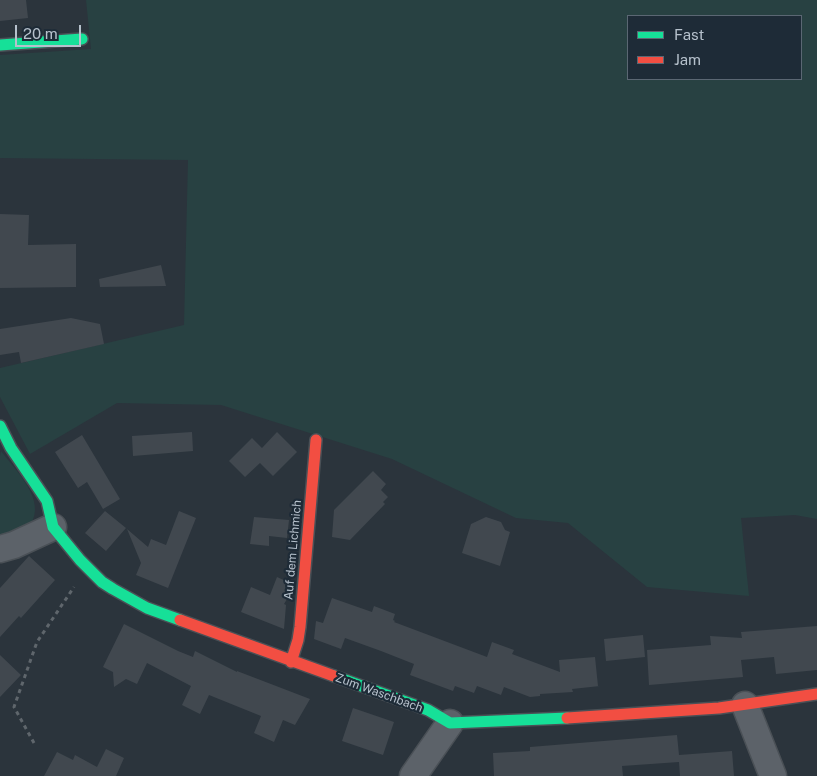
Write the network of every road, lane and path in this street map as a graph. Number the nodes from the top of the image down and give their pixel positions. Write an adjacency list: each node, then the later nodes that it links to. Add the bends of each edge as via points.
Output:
1 (82, 39): 2 (street)
2 (0, 45)
3 (0, 426): 5 (street, via 47,501)
4 (316, 440): 8 (street, Auf dem Lichmich, via 300,627)
5 (53, 527): 6 (street); 7 (street, Zum Waschbach)
6 (0, 549)
7 (87, 568): 8 (street, Zum Waschbach, via 112,590 139,604); 12 (path, via 37,642 14,707)
8 (291, 662): 11 (street, Zum Waschbach, via 428,710)
9 (817, 694): 10 (street)
10 (745, 705): 11 (street, via 606,716); 14 (street)
11 (450, 723): 13 (street)
12 (34, 743)
13 (413, 776)
14 (774, 776)

